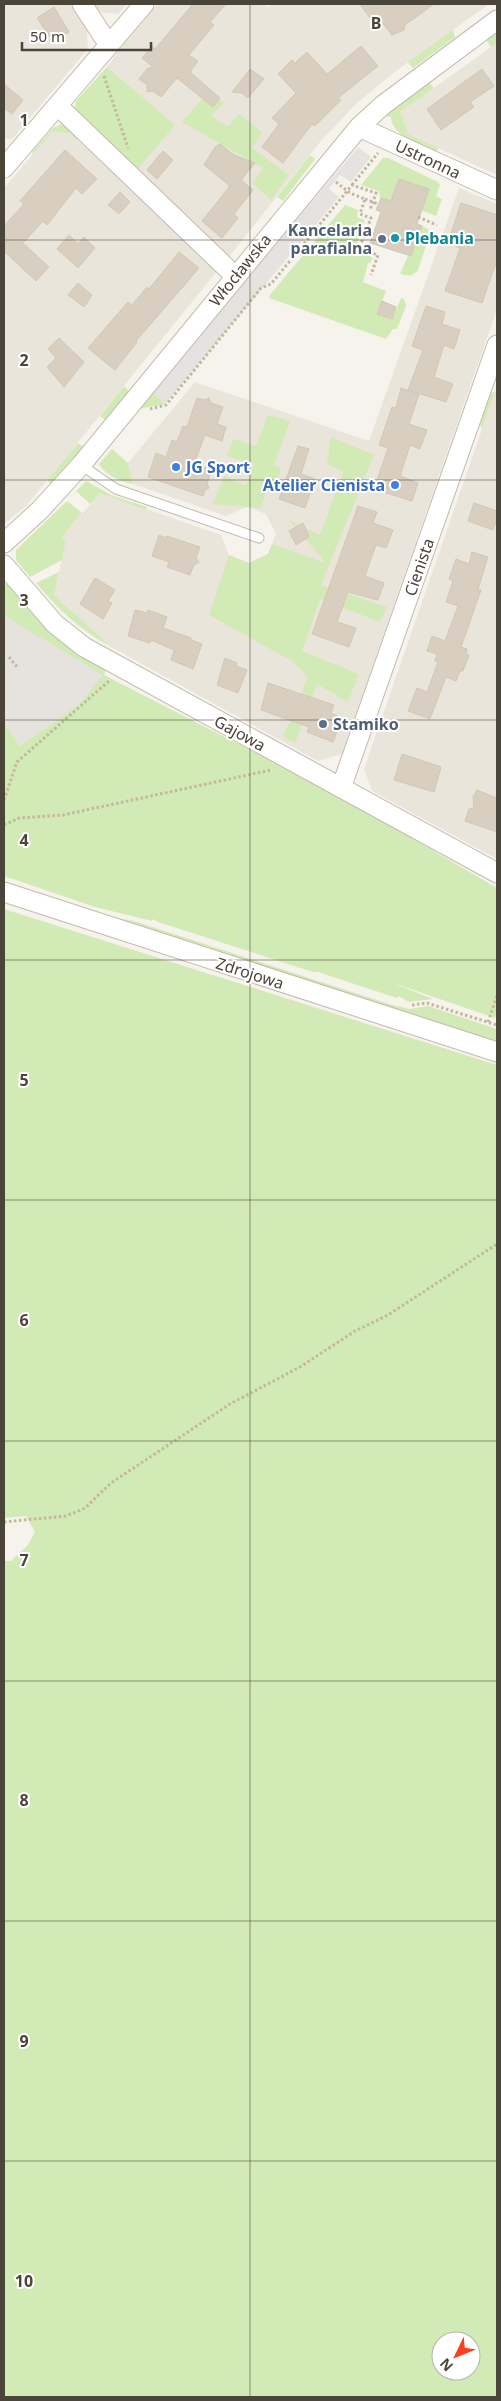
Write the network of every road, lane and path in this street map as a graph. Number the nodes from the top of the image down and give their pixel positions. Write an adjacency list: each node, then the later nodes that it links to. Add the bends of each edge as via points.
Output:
1 (82, 4): 4 (street)
2 (144, 4): 4 (street)
3 (497, 20): 7 (street, Włocławska, via 383,105)
4 (111, 43): 6 (street)
5 (101, 68): 10 (path, via 131,157)
6 (58, 106): 9 (street); 10 (street)
7 (359, 127): 13 (street, Ustronna); 22 (street, Włocławska)
8 (384, 149): 12 (path)
9 (4, 167)
10 (131, 176): 22 (street)
11 (330, 177): 14 (path)
12 (352, 186): 14 (path); 16 (path, via 376,193)
13 (497, 190)
14 (347, 191): 15 (path); 24 (path, via 271,284 261,288 166,405)
15 (365, 199): 16 (path); 21 (path, via 360,214 371,218 359,249 378,255)
16 (373, 202): 17 (path); 18 (path)
17 (378, 204)
18 (370, 210)
19 (418, 217): 20 (path)
20 (437, 225)
21 (371, 275)
22 (236, 276): 25 (street, Włocławska)
23 (497, 345): 33 (street, Cienista)
24 (148, 410)
25 (82, 465): 26 (lane, via 116,489); 27 (street, Włocławska)
26 (259, 538)
27 (4, 543)
28 (4, 566): 31 (street, Gajowa, via 55,624 84,647)
29 (10, 657): 30 (path)
30 (17, 667)
31 (123, 669): 32 (street, Gajowa); 34 (path, via 17,762)
32 (292, 762): 33 (street, Gajowa); 35 (path, via 268,771 63,815 18,818)
33 (341, 788): 36 (street, Gajowa)
34 (4, 800)
35 (4, 825)
36 (497, 873)
37 (4, 892): 40 (street, Zdrojowa)
38 (497, 996): 39 (path)
39 (488, 1022)
40 (497, 1052)
41 (497, 1244): 42 (path, via 388,1315 230,1404 111,1483 85,1508 66,1516)
42 (4, 1522)

